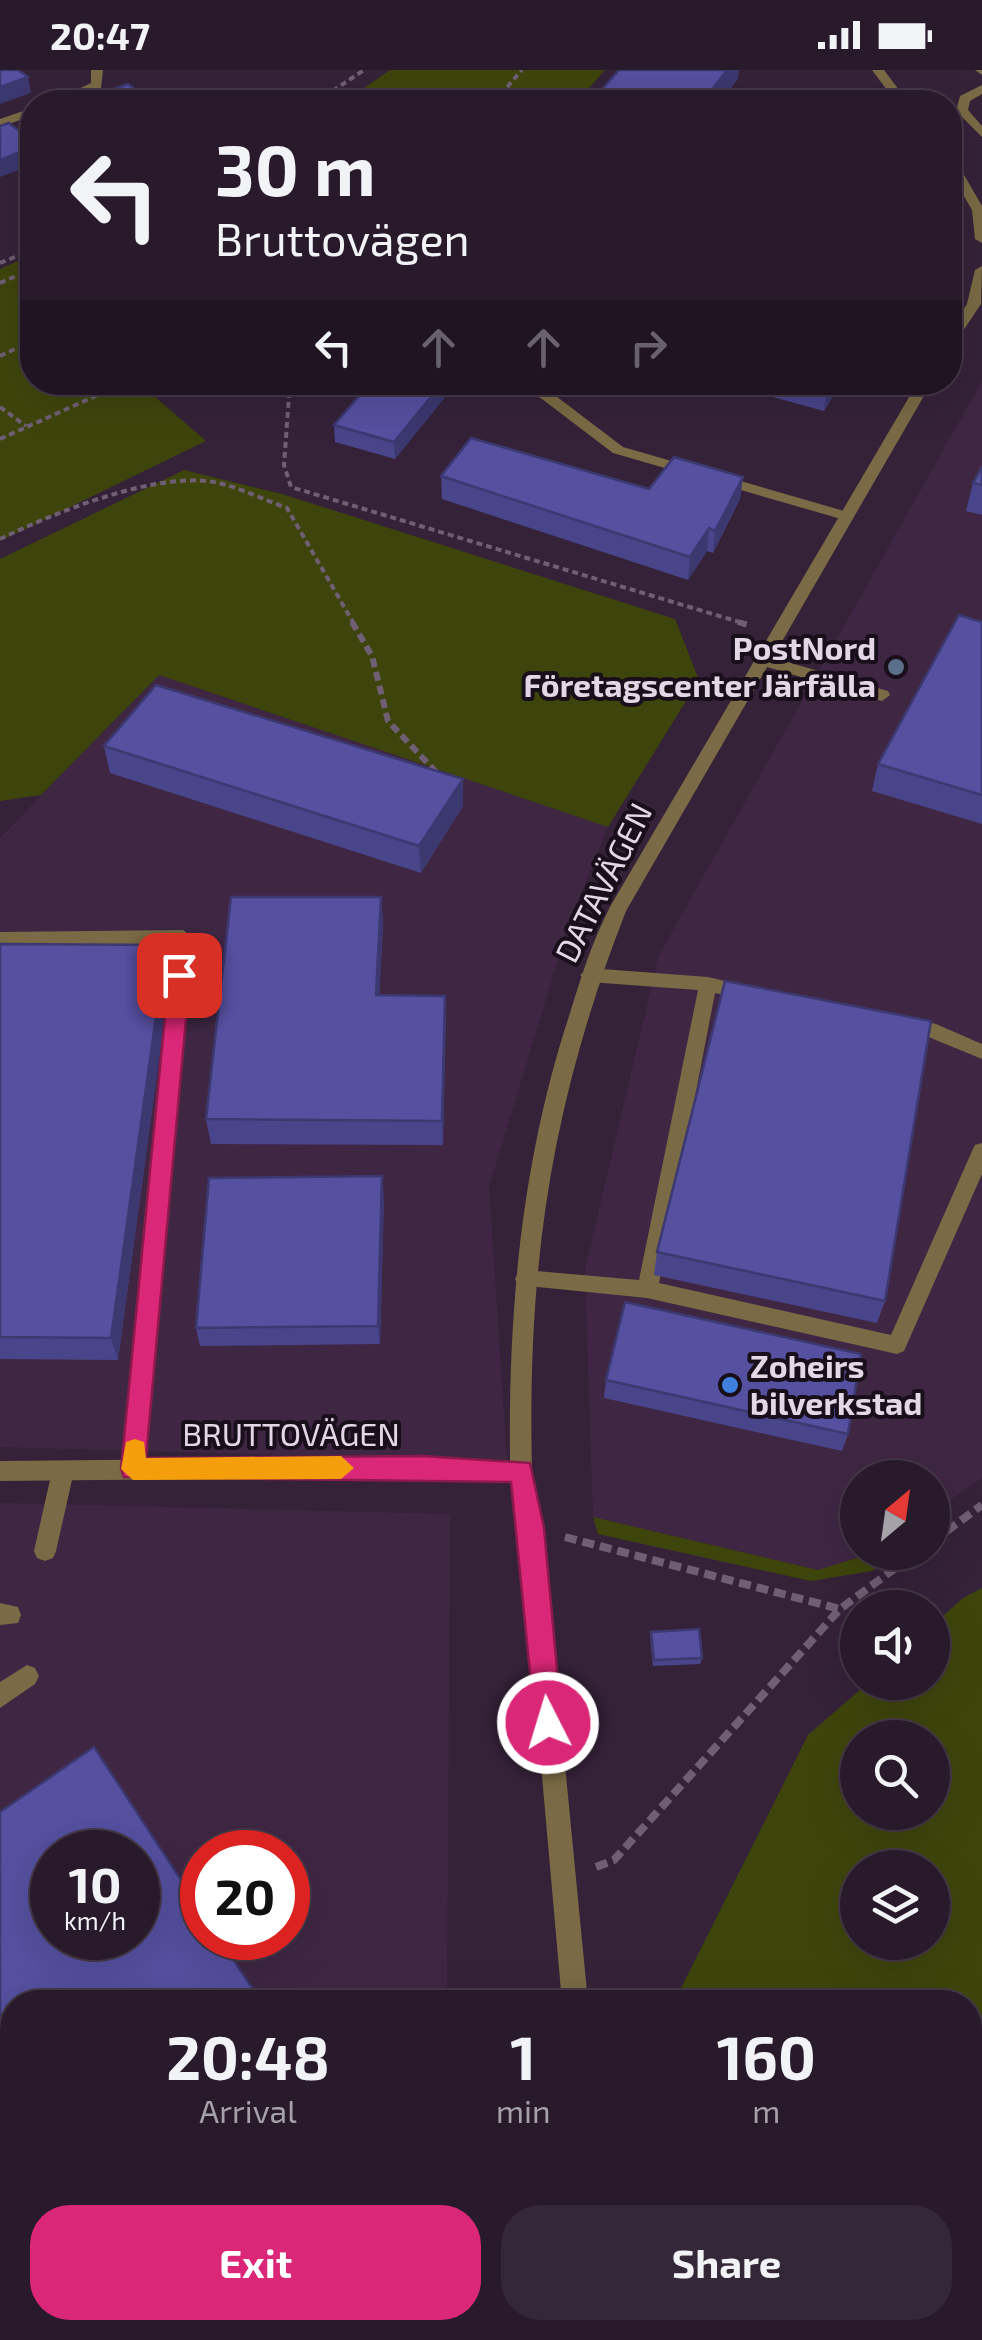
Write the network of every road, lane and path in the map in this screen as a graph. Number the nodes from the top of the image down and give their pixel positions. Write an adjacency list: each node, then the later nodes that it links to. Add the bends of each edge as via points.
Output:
1 (364, 70): 6 (path)
2 (522, 70): 7 (path)
3 (98, 75): 5 (path)
4 (982, 89): 8 (street, via 964,99 962,112)
5 (136, 90)
6 (334, 90)
7 (504, 90)
8 (982, 133)
9 (962, 182): 10 (street, via 978,210)
10 (982, 239)
11 (982, 270): 12 (street)
12 (962, 322)
13 (98, 395): 18 (path)
14 (289, 395): 22 (path, via 284,465 290,486)
15 (545, 395): 20 (street, via 618,450)
16 (917, 395): 20 (street, DATAVÄGEN)
17 (0, 408): 18 (path)
18 (27, 427): 19 (path)
19 (0, 439)
20 (846, 516): 22 (street, DATAVÄGEN)
21 (0, 539): 25 (path, via 169,483 206,482 287,508 372,656 388,721)
22 (778, 634): 23 (street, DATAVÄGEN)
23 (763, 660): 24 (street); 27 (street, DATAVÄGEN, via 617,910)
24 (882, 695)
25 (436, 772)
26 (0, 938): 35 (street, via 183,937)
27 (589, 975): 28 (street); 33 (street, DATAVÄGEN, via 544,1141)
28 (708, 984): 29 (street); 34 (street)
29 (763, 996)
30 (892, 1021): 31 (street)
31 (982, 1052)
32 (982, 1151): 34 (street, via 898,1345)
33 (525, 1279): 34 (street); 38 (street, DATAVÄGEN)
34 (647, 1288)
35 (133, 1469): 37 (street, BRUTTOVÄGEN); 38 (street, BRUTTOVÄGEN)
36 (0, 1471): 37 (street, BRUTTOVÄGEN)
37 (63, 1471): 42 (street)
38 (522, 1471): 40 (street, DATAVÄGEN)
39 (982, 1506): 41 (path)
40 (531, 1528): 45 (path); 48 (street, DATAVÄGEN)
41 (950, 1529)
42 (45, 1550)
43 (893, 1570): 44 (path)
44 (866, 1590)
45 (840, 1609): 48 (path, via 614,1860)
46 (27, 1676): 47 (street)
47 (0, 1697)
48 (562, 1880): 49 (street, DATAVÄGEN)
49 (574, 1990)

